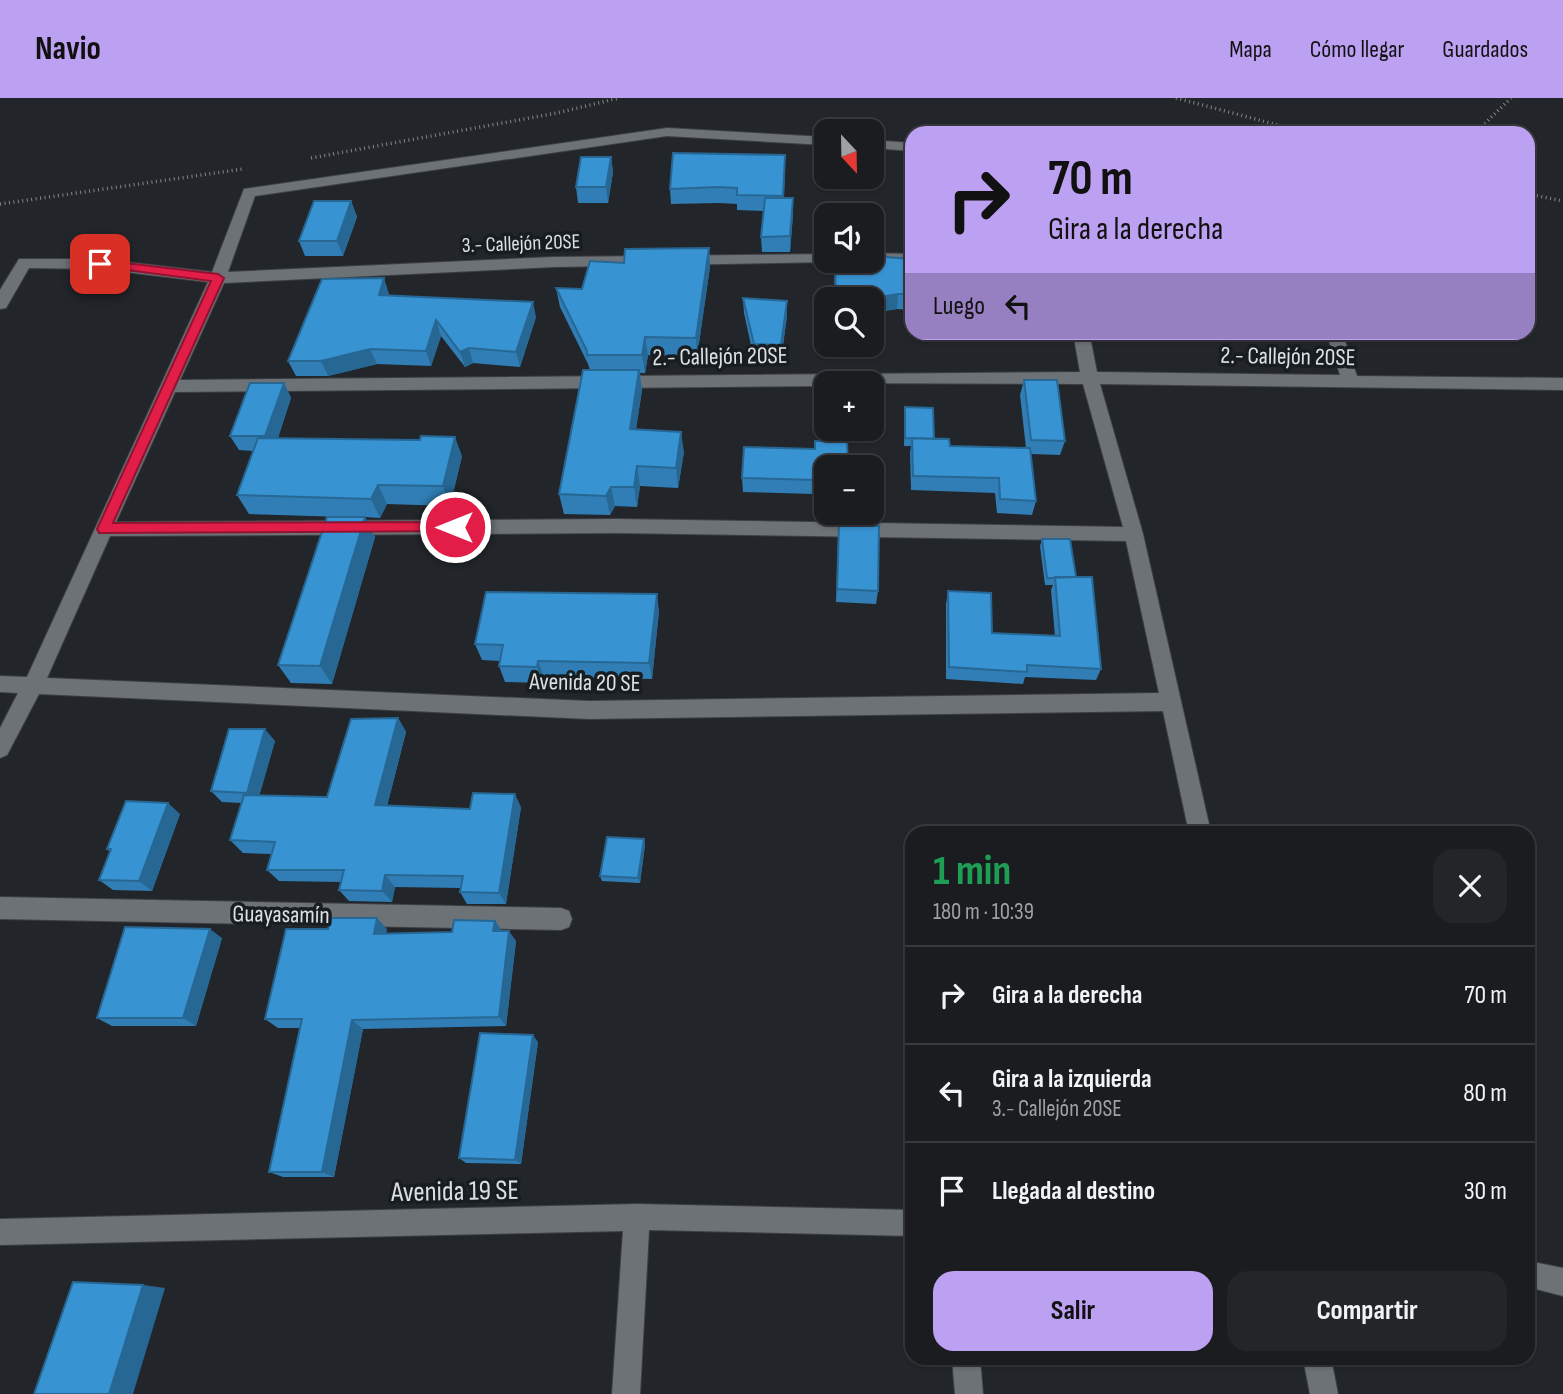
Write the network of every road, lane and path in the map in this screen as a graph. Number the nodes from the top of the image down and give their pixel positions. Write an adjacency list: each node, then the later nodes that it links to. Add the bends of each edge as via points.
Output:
1 (619, 98): 9 (path)
2 (1176, 98): 4 (path)
3 (1511, 98): 5 (path)
4 (1282, 126)
5 (1482, 126)
6 (814, 140): 17 (street, via 667,132 249,192)
7 (884, 145): 8 (street)
8 (905, 146)
9 (305, 159)
10 (252, 168): 13 (path)
11 (1535, 195): 12 (path)
12 (1563, 201)
13 (0, 204)
14 (884, 258): 15 (street)
15 (904, 258)
16 (814, 259): 17 (street, 3.- Callejón 20SE, via 554,262)
17 (218, 278): 18 (street, 3.- Callejón 20SE, via 100,264 24,263); 24 (street)
18 (0, 304)
19 (1083, 340): 21 (street)
20 (1337, 340): 22 (street)
21 (1090, 377): 22 (street, 2.- Callejón 20SE); 24 (street, 2.- Callejón 20SE); 26 (street)
22 (1351, 382): 23 (street, 2.- Callejón 20SE)
23 (1563, 384)
24 (172, 386): 25 (street)
25 (104, 529): 26 (street, via 617,526); 28 (street)
26 (1134, 534): 29 (street)
27 (0, 684): 28 (street, Avenida 20 SE)
28 (33, 685): 29 (street, Avenida 20 SE, via 589,710); 30 (street)
29 (1170, 702): 31 (street)
30 (0, 749)
31 (1198, 826)
32 (0, 908): 33 (street, Guayasamín)
33 (561, 919)
34 (637, 1217): 35 (street, Avenida 19 SE); 36 (street, Avenida 19 SE); 41 (street)
35 (905, 1223)
36 (0, 1232)
37 (1535, 1276): 38 (street)
38 (1563, 1282)
39 (967, 1365): 42 (street)
40 (1318, 1365): 43 (street)
41 (626, 1394)
42 (969, 1394)
43 (1324, 1394)

